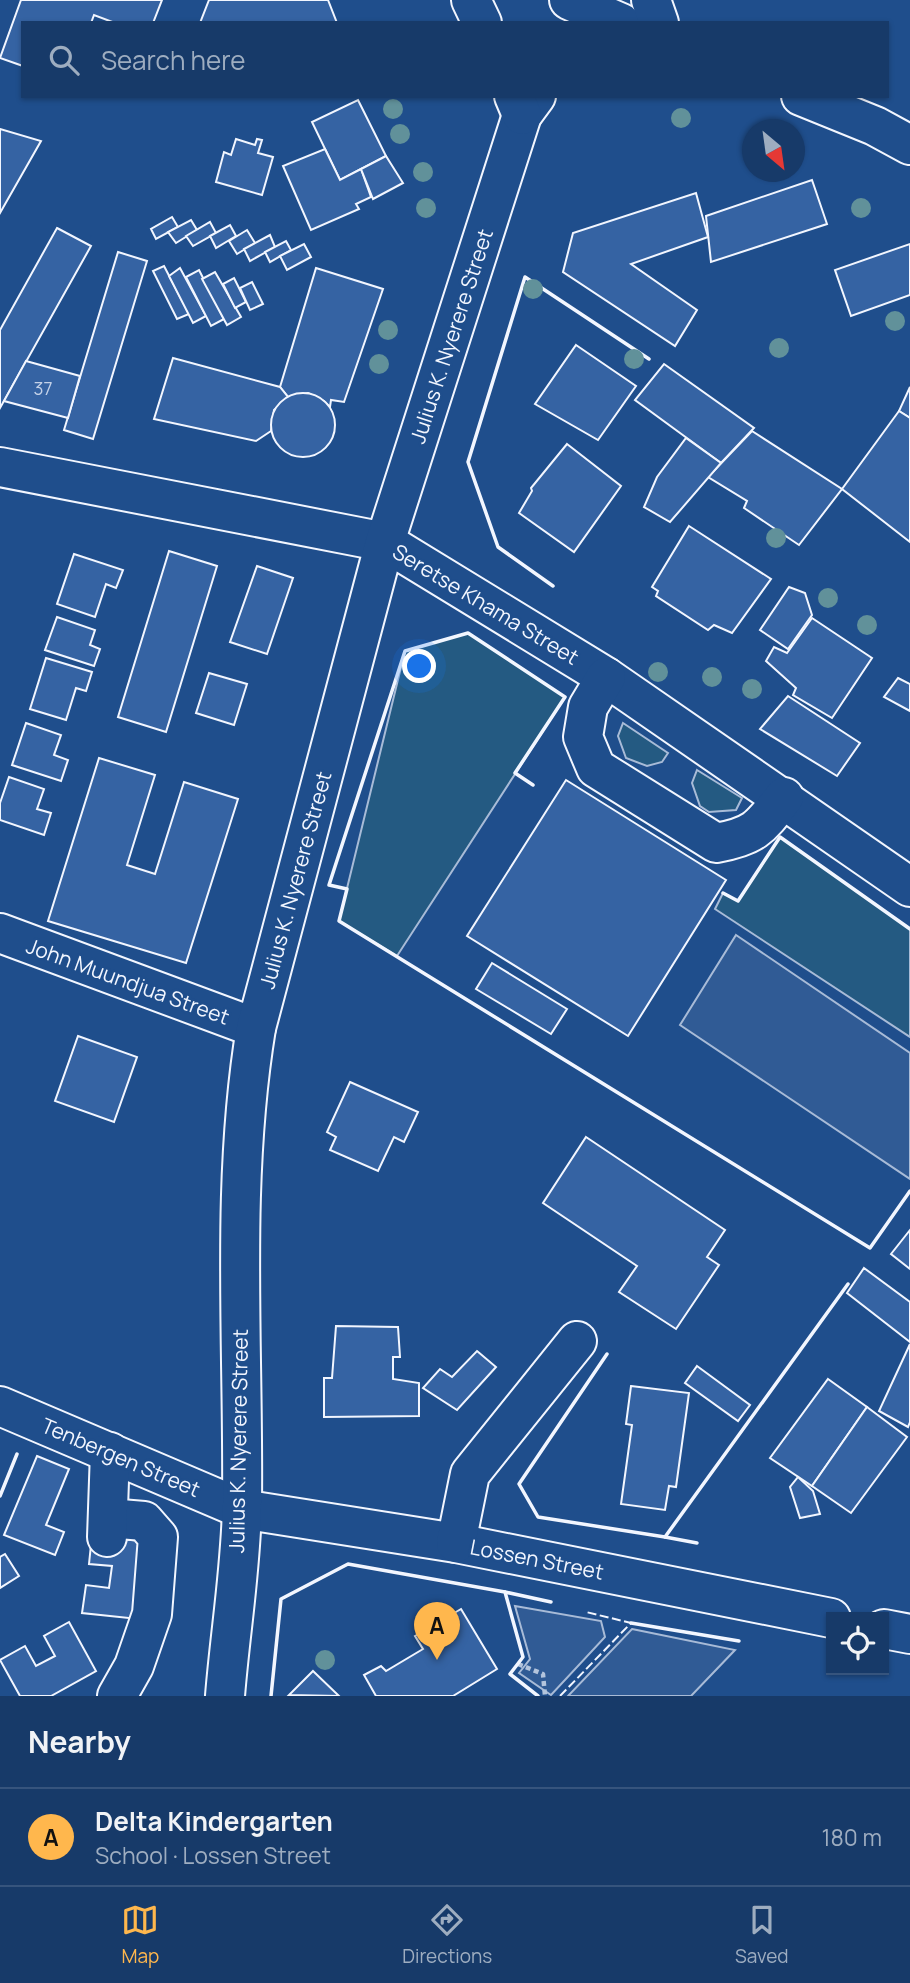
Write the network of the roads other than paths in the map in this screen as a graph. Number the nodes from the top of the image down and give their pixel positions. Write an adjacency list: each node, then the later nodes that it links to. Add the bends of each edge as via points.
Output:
1 (471, 0): 4 (street)
2 (651, 0): 6 (street)
3 (577, 7): 5 (street)
4 (481, 21)
5 (616, 21)
6 (658, 21)
7 (806, 98): 9 (street)
8 (531, 101): 11 (street, Julius K. Nyerere Street)
9 (910, 145)
10 (0, 467): 11 (street, Seretse Khama Street)
11 (385, 542): 12 (street, Seretse Khama Street); 16 (street, Julius K. Nyerere Street)
12 (606, 677): 13 (street, Seretse Khama Street); 13 (street, via 588,708 583,737 596,768 716,844 746,838)
13 (784, 797): 14 (street, Seretse Khama Street)
14 (910, 887)
15 (0, 933): 16 (street, John Muundjua Street)
16 (256, 1028): 20 (street, Julius K. Nyerere Street, via 246,1087 239,1202)
17 (577, 1341): 21 (street, via 470,1474)
18 (0, 1406): 19 (street, Tenbergen Street)
19 (110, 1452): 20 (street, Tenbergen Street); 25 (street, via 107,1528 144,1521 158,1537 152,1614 134,1666)
20 (242, 1508): 21 (street, Lossen Street); 26 (street, Julius K. Nyerere Street)
21 (456, 1543): 22 (street, Lossen Street)
22 (826, 1617)
23 (889, 1630): 24 (street)
24 (910, 1634)
25 (117, 1696)
26 (225, 1696)

